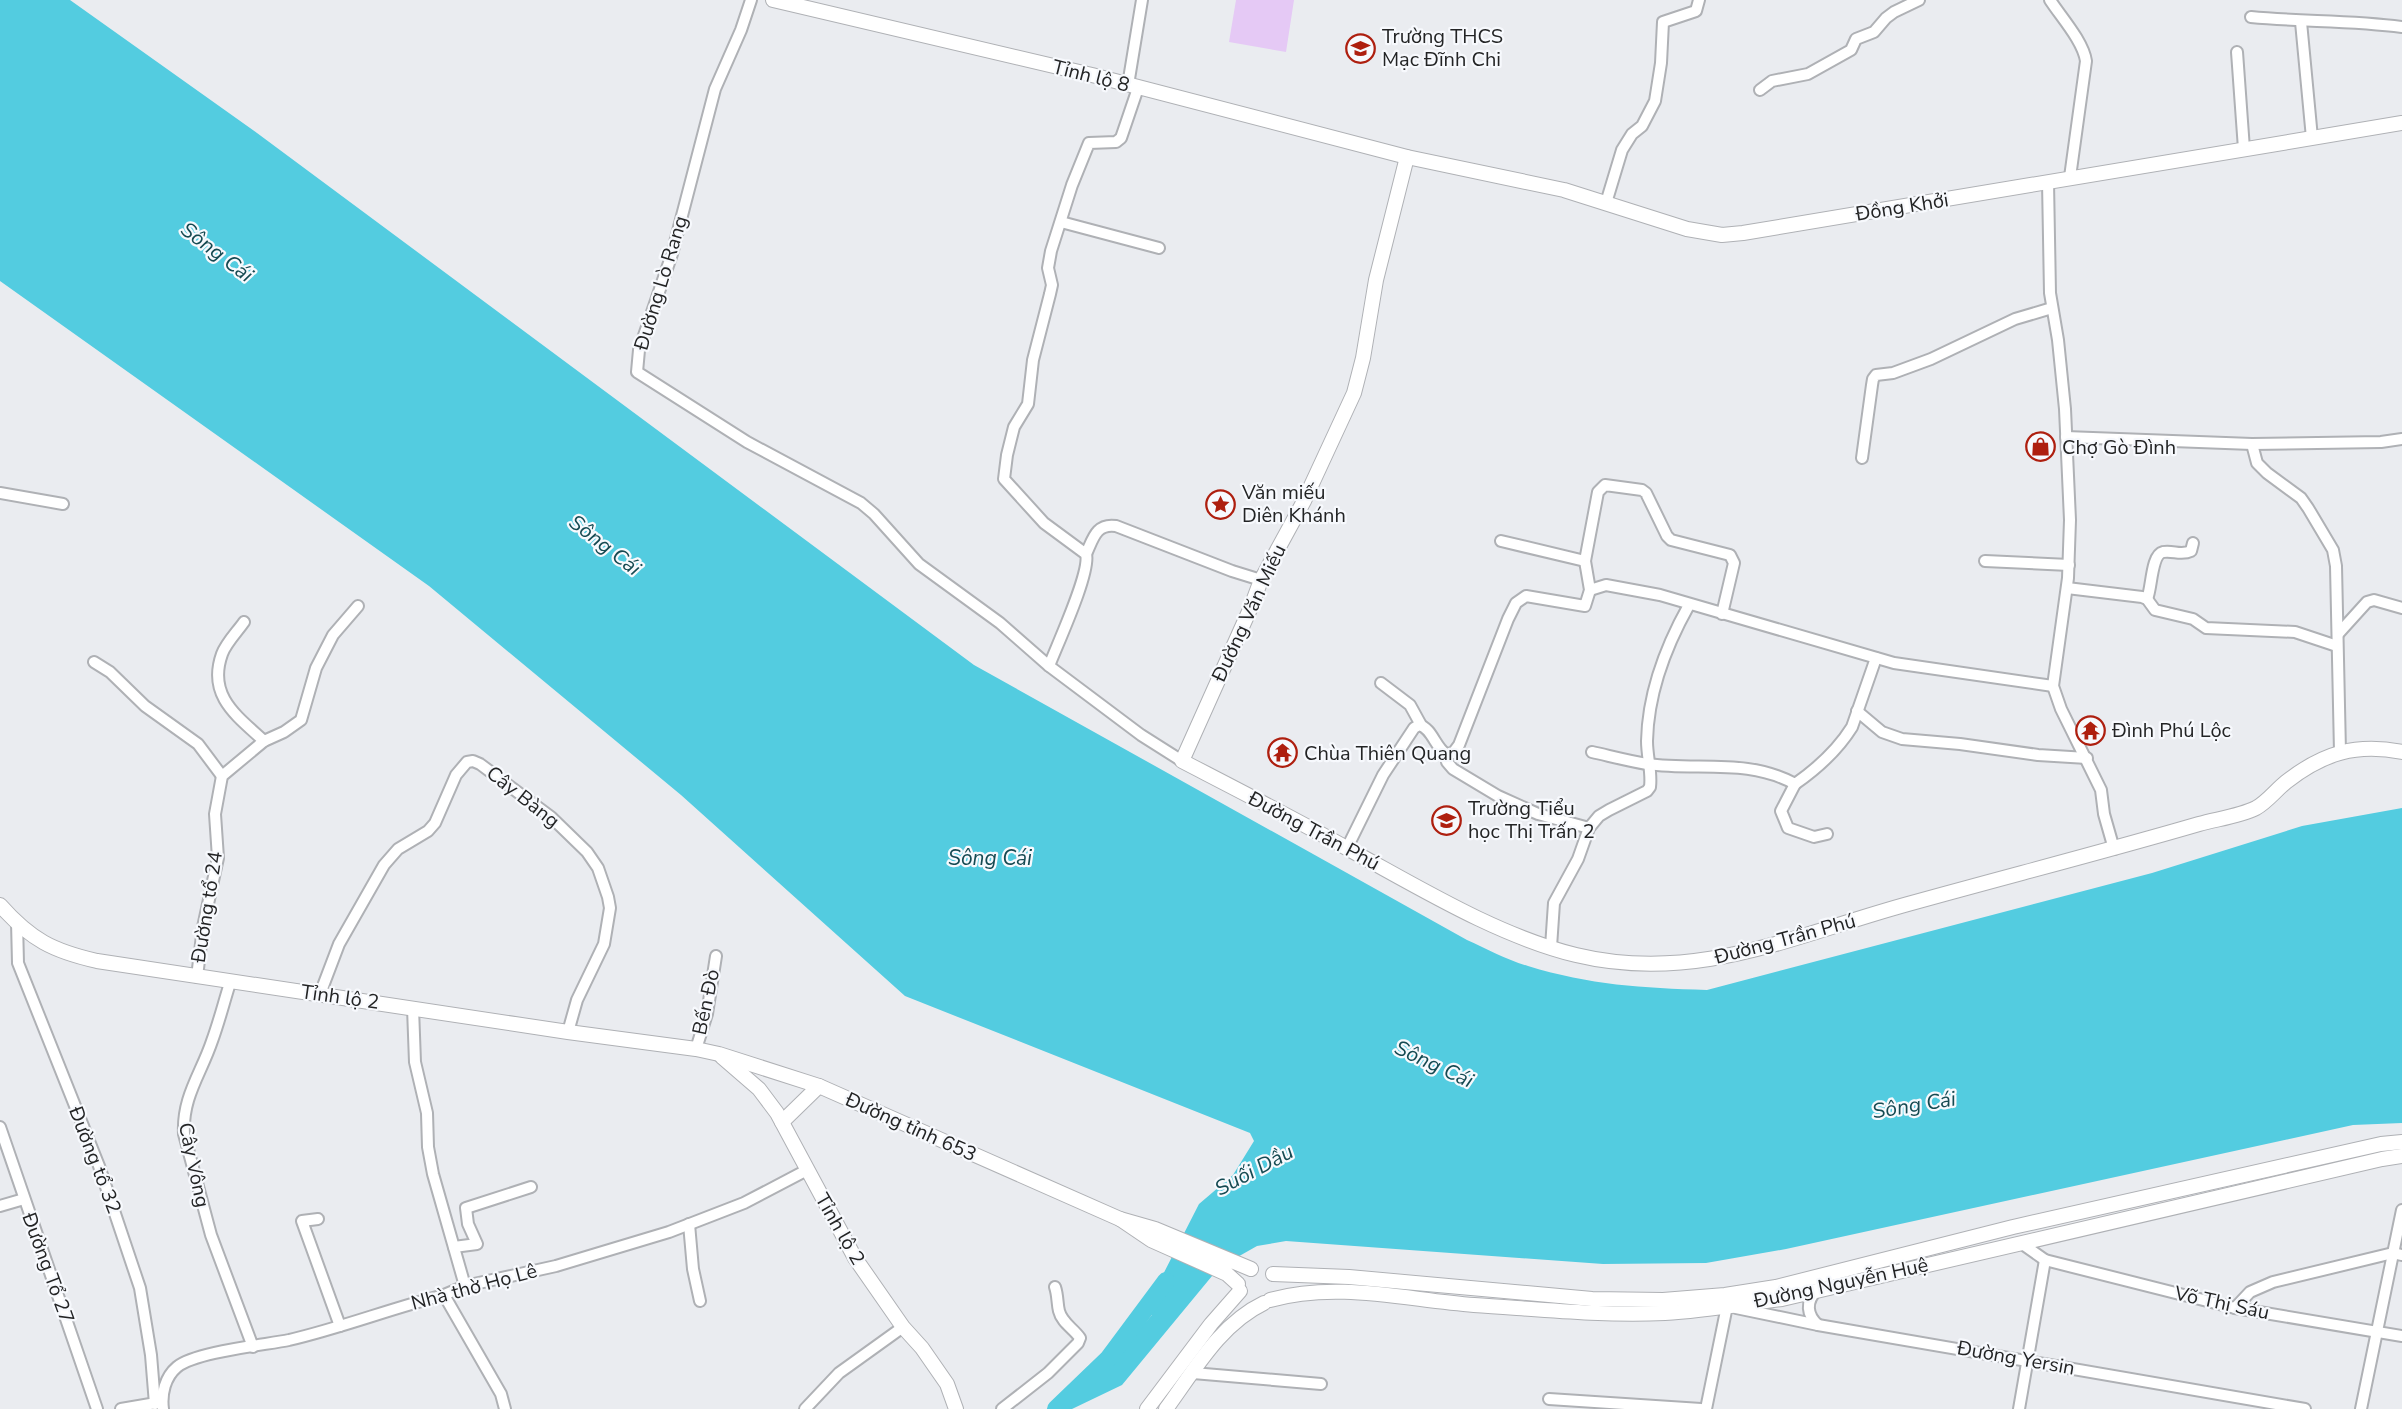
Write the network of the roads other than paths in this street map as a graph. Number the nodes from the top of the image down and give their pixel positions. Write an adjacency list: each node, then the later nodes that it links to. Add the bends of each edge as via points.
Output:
1 (751, 0): 49 (street, Đường Lò Rang, via 715,89 672,254 639,350 637,372 747,442 846,494 874,514 919,564 1000,623)
2 (773, 0): 7 (main road, Tỉnh lộ 8)
3 (1142, 0): 12 (street)
4 (1699, 0): 20 (street, via 1696,11 1662,22 1655,101 1642,126 1622,150)
5 (1918, 0): 13 (street, via 1886,18 1874,32 1856,39 1851,50 1843,55 1808,74 1772,81)
6 (2050, 0): 18 (street, via 2086,61)
7 (806, 4): 12 (main road, Tỉnh lộ 8)
8 (2251, 17): 9 (street)
9 (2301, 22): 10 (street); 15 (street)
10 (2402, 27)
11 (2237, 52): 16 (street)
12 (1133, 86): 17 (main road, Tỉnh lộ 8); 21 (street, via 1118,141 1093,142 1086,147)
13 (1760, 90)
14 (2402, 123): 15 (main road, Đồng Khởi)
15 (2312, 138): 16 (main road, Đồng Khởi)
16 (2244, 149): 18 (main road, Đồng Khởi)
17 (1407, 157): 20 (main road, Đồng Khởi); 36 (main road, Đường Văn Miếu, via 1376,280 1354,393 1304,501)
18 (2070, 177): 19 (main road, Đồng Khởi)
19 (2048, 182): 20 (main road, Đồng Khởi, via 1722,235 1664,223); 23 (street)
20 (1606, 202)
21 (1061, 222): 22 (street); 32 (street, via 1049,260 1050,294 1032,367 1028,404 1014,427 1004,479 1044,524)
22 (1159, 248)
23 (2052, 308): 24 (street); 27 (street, via 2015,319 1930,359 1876,375)
24 (2066, 437): 26 (street); 35 (street)
25 (2402, 439): 26 (street)
26 (2252, 444): 45 (street, via 2257,463 2301,498 2333,550)
27 (1863, 458)
28 (0, 493): 29 (street)
29 (63, 504)
30 (1501, 541): 33 (street)
31 (2193, 543): 39 (street, via 2187,553 2157,555)
32 (1086, 554): 36 (street, via 1099,528 1116,526); 49 (street, via 1084,576)
33 (1585, 561): 38 (street); 43 (street, via 1600,489 1612,485 1642,490 1671,540 1726,552 1732,558)
34 (1985, 561): 35 (street)
35 (2069, 565): 37 (street)
36 (1261, 580): 60 (main road, Đường Văn Miếu)
37 (2067, 588): 39 (street); 51 (street)
38 (1590, 590): 40 (street, via 1606,585 1622,587); 58 (street, via 1582,607 1526,596 1516,603 1459,745 1453,753)
39 (2146, 599): 46 (street, via 2155,610 2193,619 2206,628 2295,632)
40 (1689, 605): 43 (street); 61 (street, via 1654,689)
41 (358, 606): 54 (street, via 333,635 316,668 301,720)
42 (2402, 608): 45 (street, via 2374,600 2367,602)
43 (1722, 614): 47 (street)
44 (244, 622): 54 (street, via 222,654 218,684 227,707)
45 (2337, 634): 46 (street)
46 (2337, 646): 56 (street)
47 (1876, 658): 51 (street); 52 (street)
48 (94, 662): 62 (street, via 198,744)
49 (1049, 666): 60 (street)
50 (1381, 683): 53 (street, via 1410,705)
51 (2053, 686): 59 (street)
52 (1857, 711): 59 (street, via 1888,736 1902,739); 63 (street, via 1852,727 1838,746 1820,767)
53 (1421, 724): 58 (street); 66 (street, via 1414,728 1383,775)
54 (264, 741): 62 (street)
55 (1592, 752): 61 (street)
56 (2340, 752): 57 (main road, Đường Trần Phú, via 2372,748); 67 (main road, Đường Trần Phú, via 2303,769 2257,807)
57 (2402, 752)
58 (1446, 754): 64 (street, via 1453,769 1498,796 1538,814)
59 (2087, 758): 67 (street, via 2101,790)
60 (1182, 761): 66 (main road, Đường Trần Phú)
61 (1648, 764): 63 (street, via 1743,767 1768,772); 64 (street, via 1651,780 1647,792 1599,816)
62 (222, 776): 72 (street, Đường tổ 24, via 215,814 218,858)
63 (1795, 784): 65 (street, via 1781,811 1788,828 1814,837)
64 (1589, 828): 70 (street, via 1572,872 1554,903)
65 (1827, 834)
66 (1347, 848): 70 (main road, Đường Trần Phú, via 1485,920)
67 (2114, 849): 70 (main road, Đường Trần Phú, via 1728,958 1641,964 1574,955)
68 (0, 905): 69 (main road, Tỉnh lộ 2)
69 (17, 922): 72 (main road, Tỉnh lộ 2, via 33,937 62,953); 120 (street, Đường tổ 32, via 18,963 99,1166 140,1288)
70 (1551, 947)
71 (716, 956): 77 (street, Bến Đò, via 707,1014)
72 (196, 977): 73 (main road, Tỉnh lộ 2)
73 (230, 983): 74 (main road, Tỉnh lộ 2); 115 (street, Cây Vông, via 212,1042 186,1102 184,1134 211,1235)
74 (320, 994): 75 (main road, Tỉnh lộ 2); 76 (street, Cây Bàng, via 339,944 384,865 398,849 435,823 456,775 466,762 473,761 551,816 598,868 610,908 608,927)
75 (413, 1008): 76 (main road, Tỉnh lộ 2); 93 (street, via 415,1062 427,1113 428,1148)
76 (568, 1032): 77 (main road, Tỉnh lộ 2)
77 (696, 1049): 78 (main road, Đường tỉnh 653)
78 (719, 1054): 79 (main road, Đường tỉnh 653); 80 (main road, Tỉnh lộ 2, via 759,1089)
79 (819, 1086): 80 (main road); 96 (main road, Đường tỉnh 653)
80 (782, 1122): 84 (main road, Tỉnh lộ 2)
81 (0, 1127): 86 (street, Đường Tổ 27)
82 (2402, 1142): 91 (main road, Đường Nguyễn Huệ)
83 (2402, 1156): 92 (main road, Đường Nguyễn Huệ)
84 (807, 1170): 90 (street, Nhà thờ Họ Lê, via 744,1203); 112 (main road, Tỉnh lộ 2, via 855,1258)
85 (531, 1186): 93 (street, via 466,1208 477,1244)
86 (24, 1199): 87 (street); 121 (street, Đường Tổ 27)
87 (0, 1206)
88 (2402, 1210): 94 (street)
89 (318, 1219): 110 (street, via 302,1221)
90 (689, 1224): 99 (street, Nhà thờ Họ Lê, via 556,1266); 105 (street)
91 (2013, 1227): 92 (main road); 106 (main road, Đường Nguyễn Huệ)
92 (2020, 1243): 95 (street); 103 (main road, Đường Nguyễn Huệ)
93 (454, 1247): 99 (street)
94 (2398, 1254): 109 (street, via 2273,1282 2250,1292); 113 (street)
95 (2045, 1260): 109 (street, Võ Thị Sáu); 116 (street)
96 (1223, 1264): 97 (main road, Đường tỉnh 653); 101 (main road, Đường tỉnh 653)
97 (1251, 1269): 98 (main road); 101 (main road, via 1241,1273)
98 (1273, 1274): 102 (main road, Đường Nguyễn Huệ, via 1349,1276); 107 (main road, via 1280,1289)
99 (465, 1286): 104 (street, Nhà thờ Họ Lê)
100 (1055, 1287): 126 (street, via 1058,1309 1080,1338 1078,1343)
101 (1239, 1288): 107 (main road, via 1249,1301); 127 (main road)
102 (1473, 1288): 106 (main road, Đường Nguyễn Huệ, via 1560,1297); 108 (main road)
103 (1816, 1290): 106 (main road, Đường Nguyễn Huệ, via 1782,1299); 111 (street, via 1809,1312)
104 (444, 1295): 110 (street, Nhà thờ Họ Lê); 123 (street, via 501,1394)
105 (700, 1301)
106 (1726, 1301): 108 (main road, Đường Nguyễn Huệ, via 1665,1313 1630,1314); 111 (street, Đường Yersin); 130 (street)
107 (1267, 1302): 108 (main road, Đường Nguyễn Huệ, via 1290,1295 1348,1291); 117 (main road, via 1237,1320)
108 (1472, 1304)
109 (2235, 1308): 113 (street, Võ Thị Sáu)
110 (340, 1326): 115 (street, Nhà thờ Họ Lê)
111 (1818, 1326): 116 (street, Đường Yersin)
112 (903, 1327): 124 (street, via 839,1373); 125 (main road, Tỉnh lộ 2, via 947,1383)
113 (2378, 1330): 114 (street, Võ Thị Sáu); 133 (street)
114 (2402, 1336)
115 (253, 1347): 120 (street, Nhà thờ Họ Lê, via 178,1366 164,1388)
116 (2026, 1359): 131 (street); 132 (street, Đường Yersin)
117 (1193, 1372): 118 (street); 128 (main road)
118 (1321, 1384)
119 (1549, 1399): 129 (street)
120 (160, 1405): 122 (street)
121 (97, 1409)
122 (121, 1409)
123 (505, 1409)
124 (805, 1409)
125 (956, 1409)
126 (1002, 1409)
127 (1147, 1409)
128 (1166, 1409)
129 (1701, 1409)
130 (1706, 1409)
131 (2019, 1409)
132 (2305, 1409)
133 (2361, 1409)

